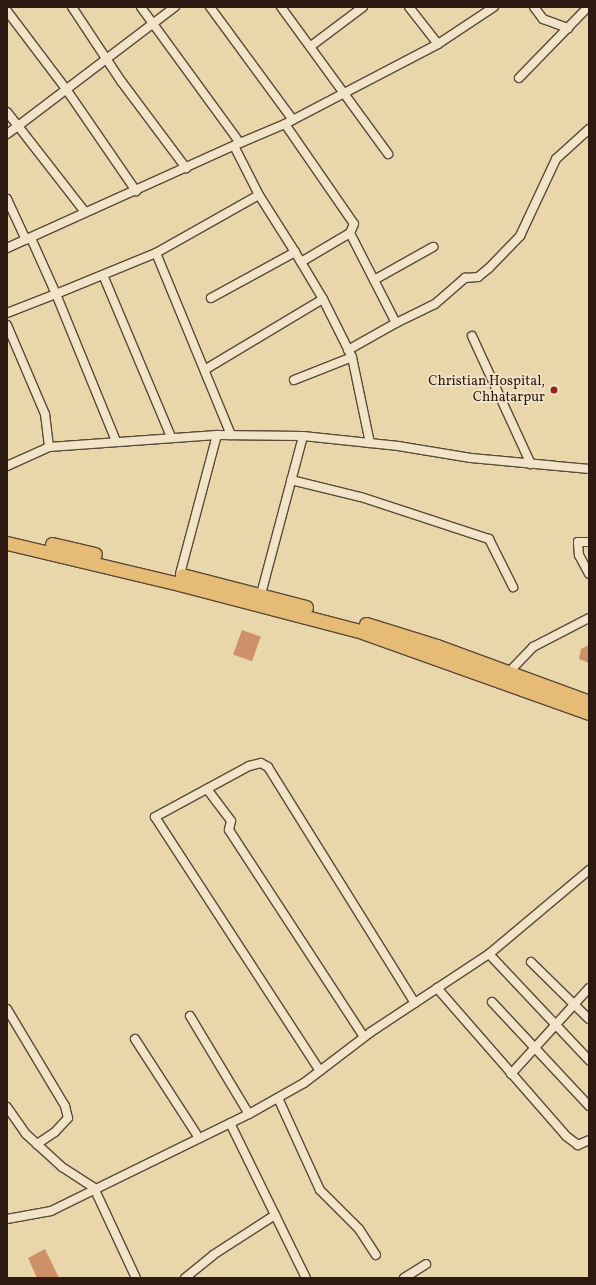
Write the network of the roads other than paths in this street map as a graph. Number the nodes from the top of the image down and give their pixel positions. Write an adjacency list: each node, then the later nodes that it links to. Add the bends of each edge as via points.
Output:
1 (72, 7): 16 (street)
2 (141, 7): 12 (street)
3 (175, 7): 12 (street)
4 (210, 7): 21 (street)
5 (281, 7): 15 (street)
6 (363, 7): 15 (street)
7 (409, 7): 14 (street)
8 (494, 7): 14 (street)
9 (534, 7): 13 (street, via 543,19)
10 (588, 7): 13 (street)
11 (7, 11): 18 (street)
12 (153, 23): 16 (street); 26 (street)
13 (568, 28): 17 (street)
14 (438, 44): 19 (street)
15 (311, 46): 19 (street)
16 (107, 58): 18 (street); 28 (street)
17 (519, 78)
18 (66, 89): 23 (street); 29 (street)
19 (345, 95): 21 (street); 27 (street)
20 (7, 112): 23 (street)
21 (294, 120): 22 (street)
22 (285, 124): 26 (street); 33 (street, via 354,224)
23 (18, 126): 25 (street); 32 (street)
24 (589, 129): 46 (street, via 556,159 520,236 489,268 478,277 465,278 435,304)
25 (7, 134)
26 (237, 144): 28 (street); 30 (street)
27 (388, 154)
28 (186, 168): 29 (street)
29 (136, 191): 32 (street)
30 (260, 195): 37 (street); 38 (street)
31 (7, 199): 34 (street)
32 (85, 212): 34 (street)
33 (350, 233): 39 (street); 41 (street)
34 (29, 239): 36 (street); 42 (street)
35 (433, 247): 41 (street)
36 (7, 248)
37 (295, 252): 39 (street); 43 (street)
38 (156, 253): 40 (street); 50 (street)
39 (301, 262): 44 (street)
40 (103, 275): 42 (street); 55 (street)
41 (374, 280): 46 (street)
42 (56, 294): 45 (street); 56 (street)
43 (210, 298)
44 (323, 299): 49 (street); 50 (street)
45 (7, 313)
46 (396, 323): 49 (street)
47 (7, 326): 58 (street, via 45,414)
48 (472, 336): 59 (street)
49 (350, 354): 51 (street); 57 (street)
50 (206, 370): 53 (street)
51 (294, 380)
52 (217, 435): 53 (street); 55 (street); 66 (street)
53 (231, 435): 54 (street)
54 (303, 436): 57 (street); 62 (street)
55 (171, 437): 56 (street)
56 (116, 441): 58 (street)
57 (370, 443): 59 (street)
58 (49, 447): 60 (street)
59 (531, 464): 61 (street)
60 (7, 466)
61 (589, 469)
62 (291, 480): 68 (street, via 361,497 489,539); 69 (street)
63 (7, 534): 66 (main road)
64 (589, 542): 67 (street, via 578,542 579,555)
65 (7, 543): 73 (main road, via 356,630)
66 (180, 574): 69 (main road)
67 (589, 574)
68 (512, 587)
69 (261, 594): 71 (main road, via 437,646)
70 (589, 618): 71 (street, via 533,647)
71 (509, 672): 72 (main road)
72 (589, 702)
73 (589, 712)
74 (208, 789): 81 (street, via 249,766 261,763 268,767); 87 (street, via 231,821 229,830); 91 (street, via 155,816)
75 (589, 870): 76 (street)
76 (489, 954): 78 (street); 86 (street)
77 (531, 962): 82 (street)
78 (437, 988): 81 (street); 92 (street)
79 (589, 988): 82 (street)
80 (492, 1002): 89 (street)
81 (415, 1003): 87 (street)
82 (574, 1005): 85 (street); 86 (street)
83 (7, 1009): 100 (street, via 65,1106 68,1118 55,1132)
84 (190, 1016): 96 (street)
85 (589, 1019)
86 (554, 1024): 89 (street); 90 (street)
87 (364, 1037): 91 (street)
88 (136, 1039): 98 (street)
89 (535, 1047): 92 (street); 94 (street)
90 (589, 1060)
91 (320, 1071): 93 (street)
92 (511, 1074): 99 (street, via 566,1136 578,1144)
93 (278, 1098): 96 (street); 104 (street, via 320,1190 359,1229)
94 (589, 1106)
95 (7, 1108): 100 (street, via 26,1134)
96 (250, 1114): 97 (street)
97 (230, 1123): 98 (street); 102 (street)
98 (199, 1138): 101 (street)
99 (589, 1140)
100 (37, 1144): 101 (street, via 62,1166)
101 (94, 1188): 103 (street, via 51,1211); 106 (street)
102 (275, 1215): 107 (street, via 214,1255); 108 (street)
103 (7, 1219)
104 (376, 1255)
105 (426, 1264): 109 (street)
106 (136, 1278)
107 (185, 1278)
108 (306, 1278)
109 (404, 1278)

